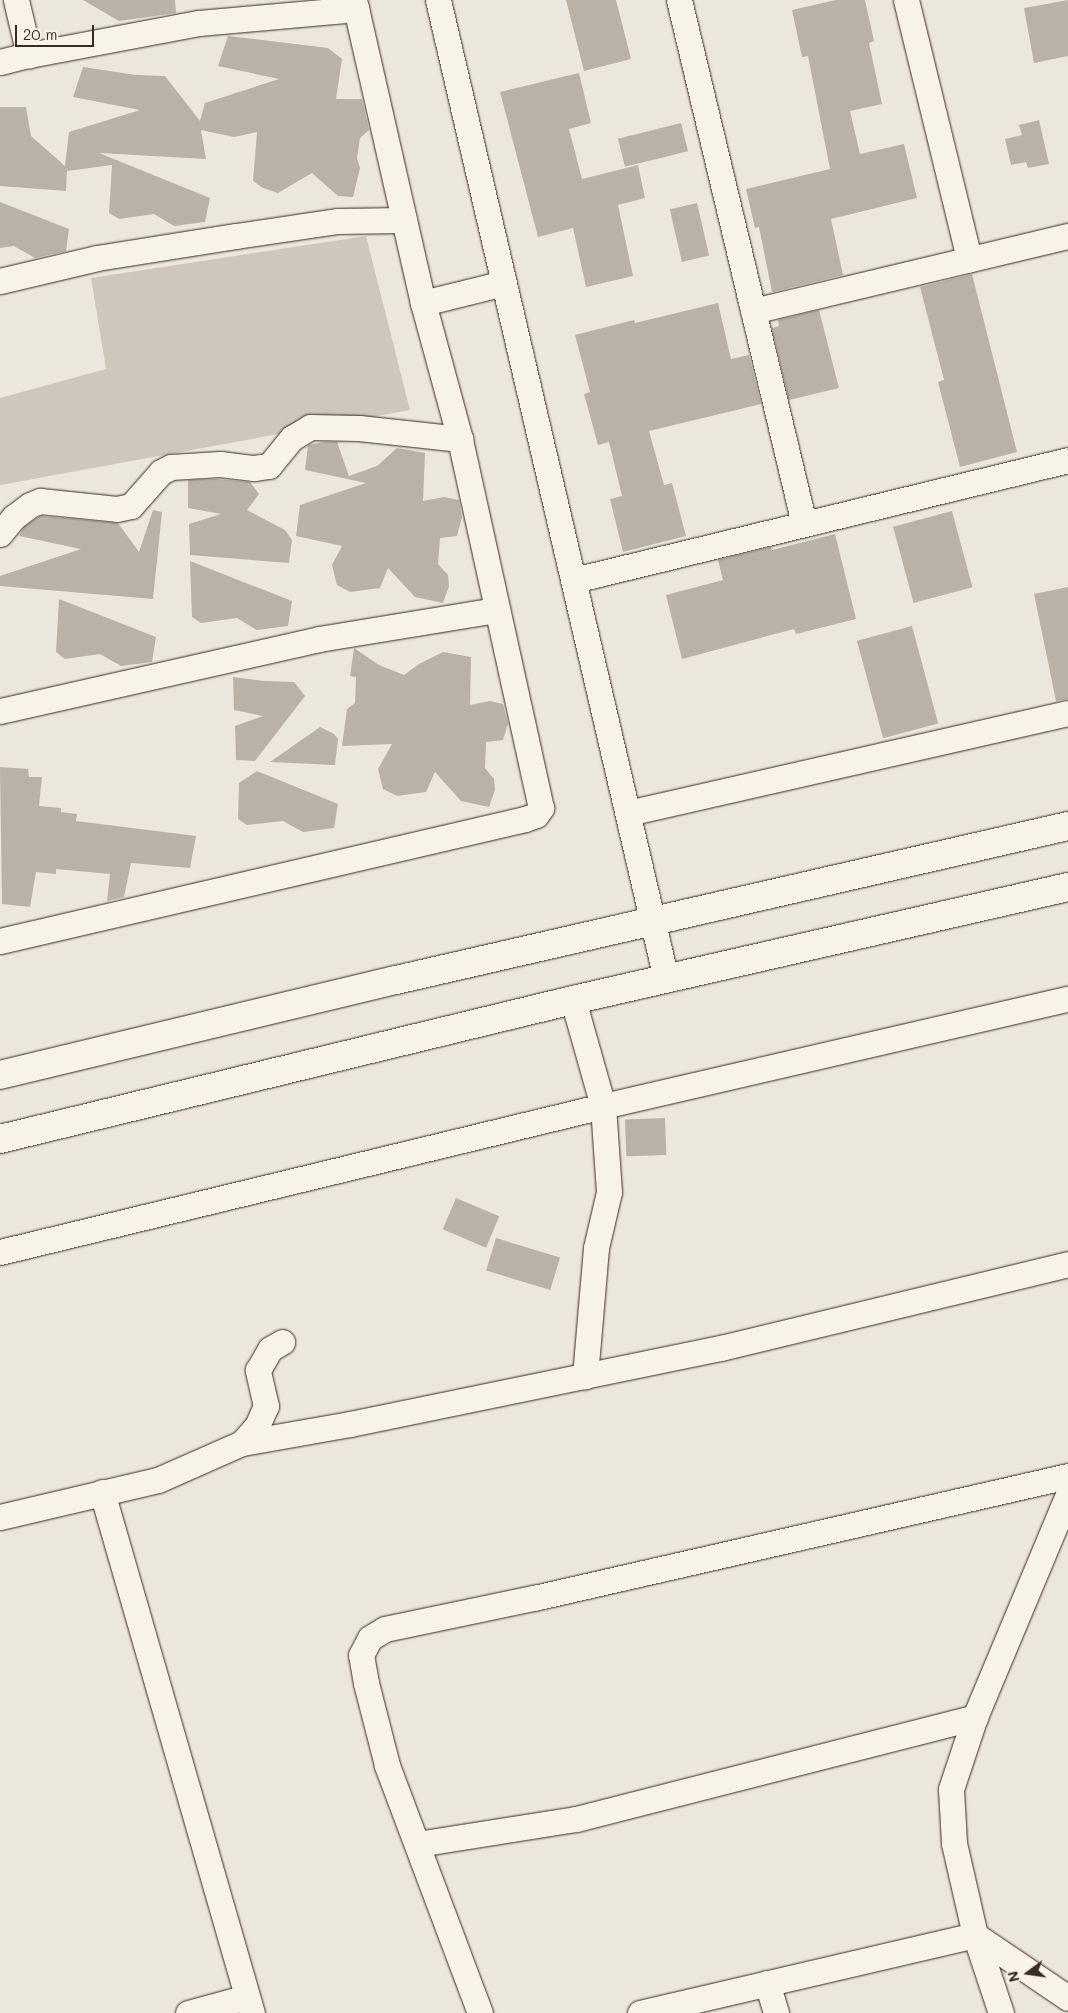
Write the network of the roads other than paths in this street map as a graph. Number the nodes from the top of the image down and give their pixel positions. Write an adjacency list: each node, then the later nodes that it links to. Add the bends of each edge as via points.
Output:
1 (16, 0): 6 (street)
2 (438, 0): 12 (street)
3 (679, 0): 14 (street)
4 (906, 0): 10 (street)
5 (355, 4): 6 (street, via 199,23); 8 (street)
6 (30, 54): 7 (street)
7 (0, 62)
8 (404, 220): 11 (street, via 338,221 236,236 97,258); 13 (street)
9 (1068, 236): 10 (street)
10 (969, 259): 14 (street)
11 (0, 281)
12 (504, 283): 13 (street); 19 (street)
13 (423, 303): 15 (street)
14 (753, 311): 17 (street)
15 (460, 439): 18 (street, via 359,428 310,427 292,438 269,466 171,467 161,472 131,506 117,509 40,501 14,517); 20 (street)
16 (1068, 460): 17 (street)
17 (804, 524): 19 (street)
18 (0, 534)
19 (574, 580): 23 (street)
20 (497, 610): 21 (street, via 319,639); 27 (street, via 541,808 536,815)
21 (0, 711)
22 (1068, 713): 23 (street)
23 (628, 813): 26 (street)
24 (1068, 826): 26 (main road)
25 (1068, 887): 28 (main road)
26 (653, 921): 28 (street); 31 (main road)
27 (0, 941)
28 (666, 978): 30 (main road)
29 (1068, 999): 32 (street)
30 (573, 1000): 32 (street); 33 (main road)
31 (0, 1075)
32 (603, 1106): 34 (street); 37 (street, via 609,1192 596,1248)
33 (0, 1139)
34 (0, 1252)
35 (1068, 1264): 37 (street, via 721,1348)
36 (282, 1342): 38 (street, via 270,1349 258,1370 266,1406 257,1426)
37 (585, 1377): 38 (street)
38 (242, 1444): 40 (street, via 158,1480)
39 (1068, 1476): 44 (street, via 385,1629 370,1638 361,1655 387,1765)
40 (102, 1492): 42 (street); 48 (street)
41 (1068, 1495): 43 (street)
42 (0, 1517)
43 (975, 1717): 44 (street, via 576,1819); 45 (street, via 951,1789 951,1798 954,1843)
44 (418, 1844): 50 (street)
45 (975, 1935): 46 (street); 47 (street); 53 (street)
46 (767, 1983): 51 (street); 52 (street)
47 (1068, 1998)
48 (249, 2005): 49 (street)
49 (188, 2013)
50 (480, 2013)
51 (640, 2013)
52 (776, 2013)
53 (1001, 2013)

